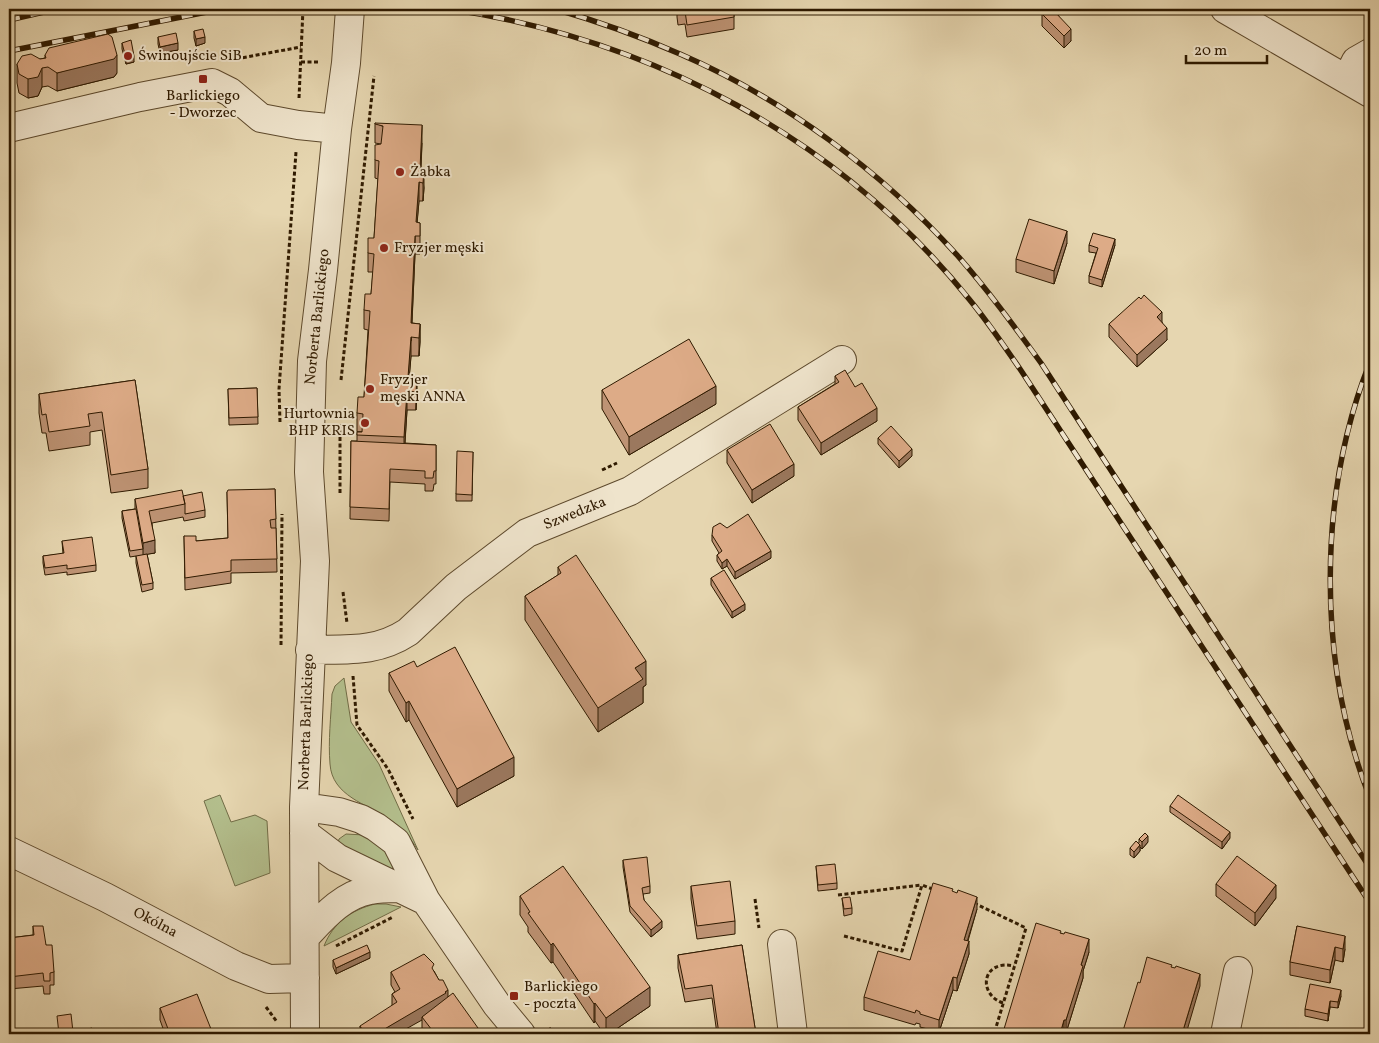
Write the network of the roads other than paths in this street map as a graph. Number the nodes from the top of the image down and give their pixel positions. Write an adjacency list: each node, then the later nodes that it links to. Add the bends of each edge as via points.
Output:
1 (350, 9): 7 (street, Norberta Barlickiego)
2 (1225, 9): 4 (street)
3 (1370, 53): 4 (street, via 1356,61)
4 (1346, 79): 5 (street)
5 (1370, 93)
6 (9, 128): 7 (street, via 212,83 230,92 261,118)
7 (337, 129): 9 (street, Norberta Barlickiego, via 312,361 309,472 315,561)
8 (842, 360): 9 (street, Szwedzka, via 630,492 527,533 456,586 399,638 366,649)
9 (310, 650): 10 (street, Norberta Barlickiego)
10 (304, 820): 12 (street, via 337,858); 13 (street, Norberta Barlickiego, via 339,812 376,827 396,842); 14 (street, Norberta Barlickiego)
11 (9, 851): 17 (street, Okólna, via 236,966 269,979)
12 (398, 888): 13 (street); 14 (street, via 369,890 345,900)
13 (426, 901): 19 (street, Norberta Barlickiego, via 497,1005)
14 (305, 938): 17 (street, Norberta Barlickiego)
15 (782, 944): 20 (street)
16 (1238, 972): 21 (street)
17 (305, 978): 18 (street, Norberta Barlickiego)
18 (305, 1034)
19 (521, 1034)
20 (793, 1034)
21 (1225, 1034)

